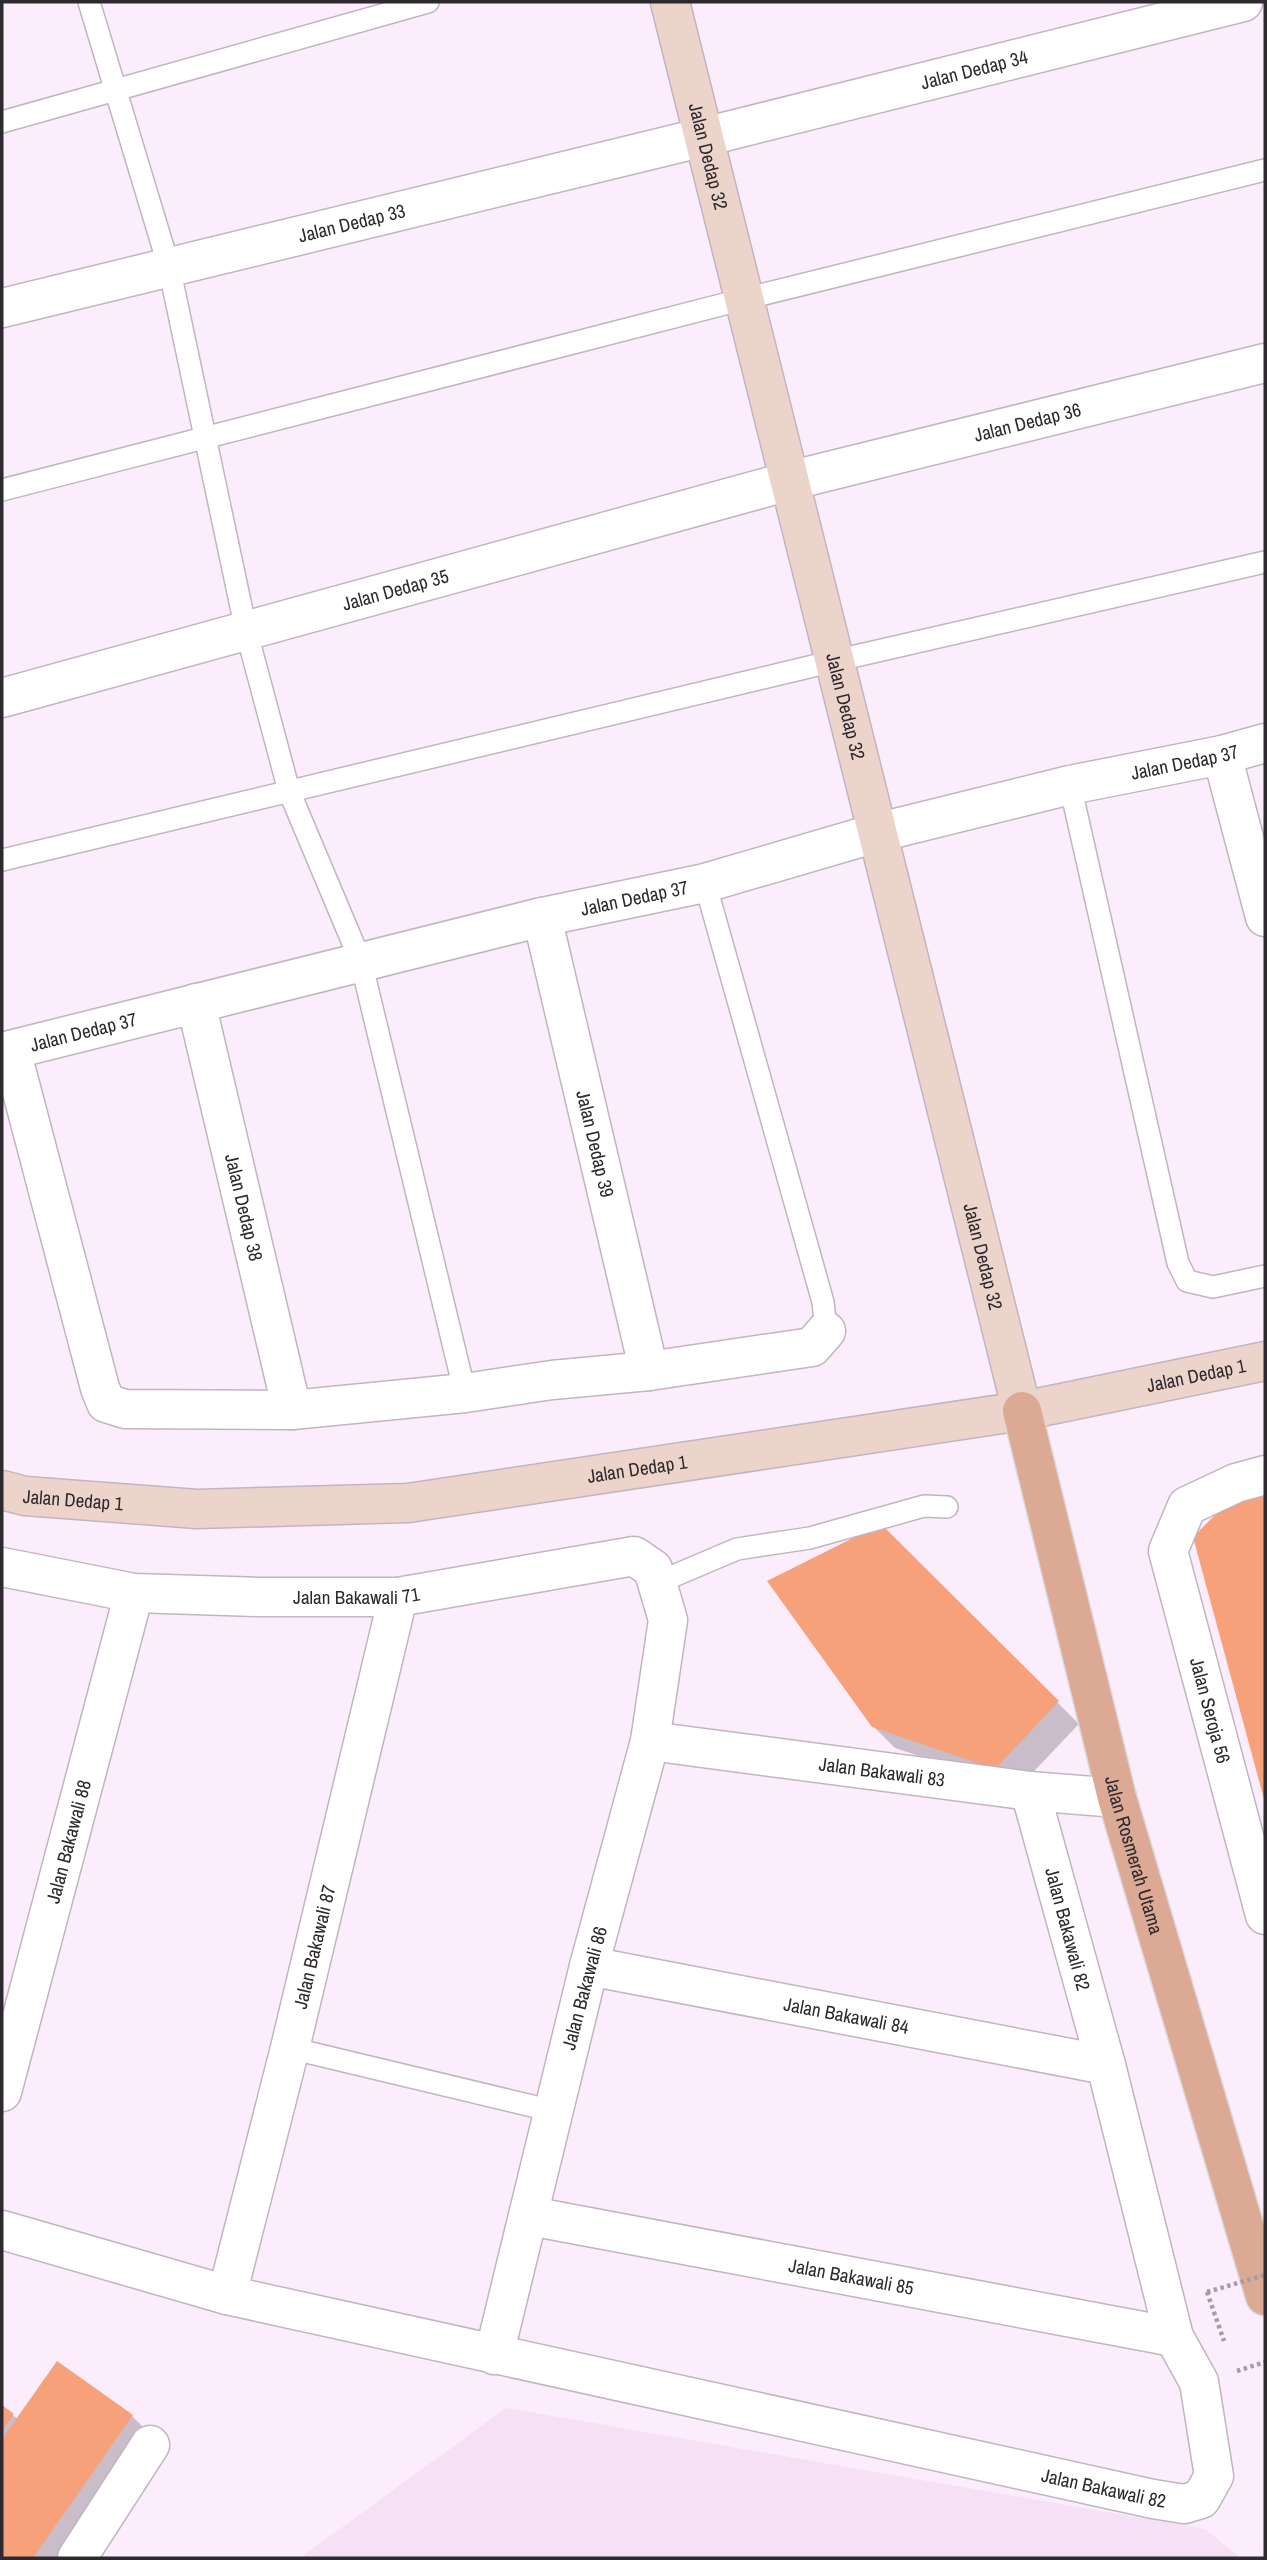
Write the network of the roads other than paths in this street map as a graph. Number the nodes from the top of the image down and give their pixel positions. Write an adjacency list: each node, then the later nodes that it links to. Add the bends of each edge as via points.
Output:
1 (89, 2): 5 (lane)
2 (428, 2): 5 (lane)
3 (670, 2): 7 (street, Jalan Dedap 32)
4 (1243, 2): 7 (street, Jalan Dedap 34)
5 (115, 90): 6 (lane); 9 (lane)
6 (2, 122)
7 (704, 137): 9 (street, Jalan Dedap 33); 10 (street, Jalan Dedap 32)
8 (1265, 170): 10 (lane)
9 (169, 267): 11 (street, Jalan Dedap 33); 13 (lane)
10 (744, 299): 13 (lane); 14 (street, Jalan Dedap 32)
11 (2, 308)
12 (1265, 363): 14 (street, Jalan Dedap 36)
13 (205, 438): 15 (lane); 17 (lane)
14 (789, 481): 17 (street, Jalan Dedap 35); 18 (street, Jalan Dedap 32)
15 (2, 490)
16 (1265, 562): 18 (lane)
17 (246, 630): 19 (street, Jalan Dedap 35); 23 (lane)
18 (834, 661): 23 (lane); 24 (street, Jalan Dedap 32)
19 (2, 698)
20 (1265, 743): 21 (street, Jalan Dedap 37)
21 (1222, 755): 22 (street, Jalan Dedap 37); 28 (street)
22 (1070, 785): 24 (street, Jalan Dedap 37); 32 (lane, via 1178,1263 1187,1281 1213,1287)
23 (289, 791): 25 (lane); 29 (lane)
24 (876, 834): 26 (street, Jalan Dedap 37); 38 (street, Jalan Dedap 32)
25 (2, 860)
26 (705, 883): 27 (street, Jalan Dedap 37); 33 (lane, via 823,1302)
27 (542, 917): 29 (street, Jalan Dedap 37); 35 (street, Jalan Dedap 39)
28 (1265, 917)
29 (361, 962): 30 (street, Jalan Dedap 37); 36 (lane)
30 (196, 1003): 31 (street, Jalan Dedap 37); 37 (street, Jalan Dedap 38)
31 (6, 1051): 37 (street, via 106,1403 125,1409)
32 (1265, 1276)
33 (826, 1331): 35 (street, via 811,1347)
34 (1265, 1361): 38 (street, Jalan Dedap 1)
35 (649, 1371): 36 (street)
36 (465, 1393): 37 (street)
37 (292, 1410)
38 (1022, 1411): 40 (street, Jalan Dedap 1, via 408,1503 197,1509 25,1496); 49 (main road, Jalan Rosmerah Utama)
39 (1265, 1475): 50 (street, Jalan Seroja 56, via 1187,1506 1168,1551)
40 (2, 1490)
41 (947, 1507): 43 (lane, via 924,1506 810,1538 737,1549)
42 (2, 1567): 44 (street, Jalan Bakawali 71)
43 (657, 1583): 45 (street, Jalan Bakawali 71, via 653,1569 634,1556); 46 (street, Jalan Bakawali 71)
44 (134, 1593): 45 (street, Jalan Bakawali 71); 54 (street, Jalan Bakawali 88)
45 (398, 1597): 52 (street, Jalan Bakawali 87)
46 (668, 1620): 47 (street, Jalan Bakawali 86)
47 (650, 1741): 48 (street, Jalan Bakawali 83); 51 (street, Jalan Bakawali 86)
48 (1030, 1791): 49 (street, Jalan Bakawali 83); 53 (street, Jalan Bakawali 82)
49 (1117, 1798): 59 (main road, Jalan Rosmerah Utama)
50 (1265, 1915)
51 (589, 1966): 53 (street, Jalan Bakawali 84); 55 (street, Jalan Bakawali 86)
52 (290, 2048): 55 (lane); 58 (street, Jalan Bakawali 87)
53 (1106, 2065): 60 (street, Jalan Bakawali 82)
54 (2, 2092)
55 (553, 2111): 56 (street, Jalan Bakawali 86)
56 (530, 2216): 60 (street, Jalan Bakawali 85); 61 (street, Jalan Bakawali 86)
57 (2, 2230): 58 (street, Jalan Bakawali 82)
58 (227, 2295): 61 (street, Jalan Bakawali 82)
59 (1265, 2296)
60 (1174, 2337): 61 (street, Jalan Bakawali 82, via 1199,2382 1214,2476 1201,2499 1184,2504)
61 (494, 2355)
62 (150, 2445): 63 (street)
63 (77, 2558)

